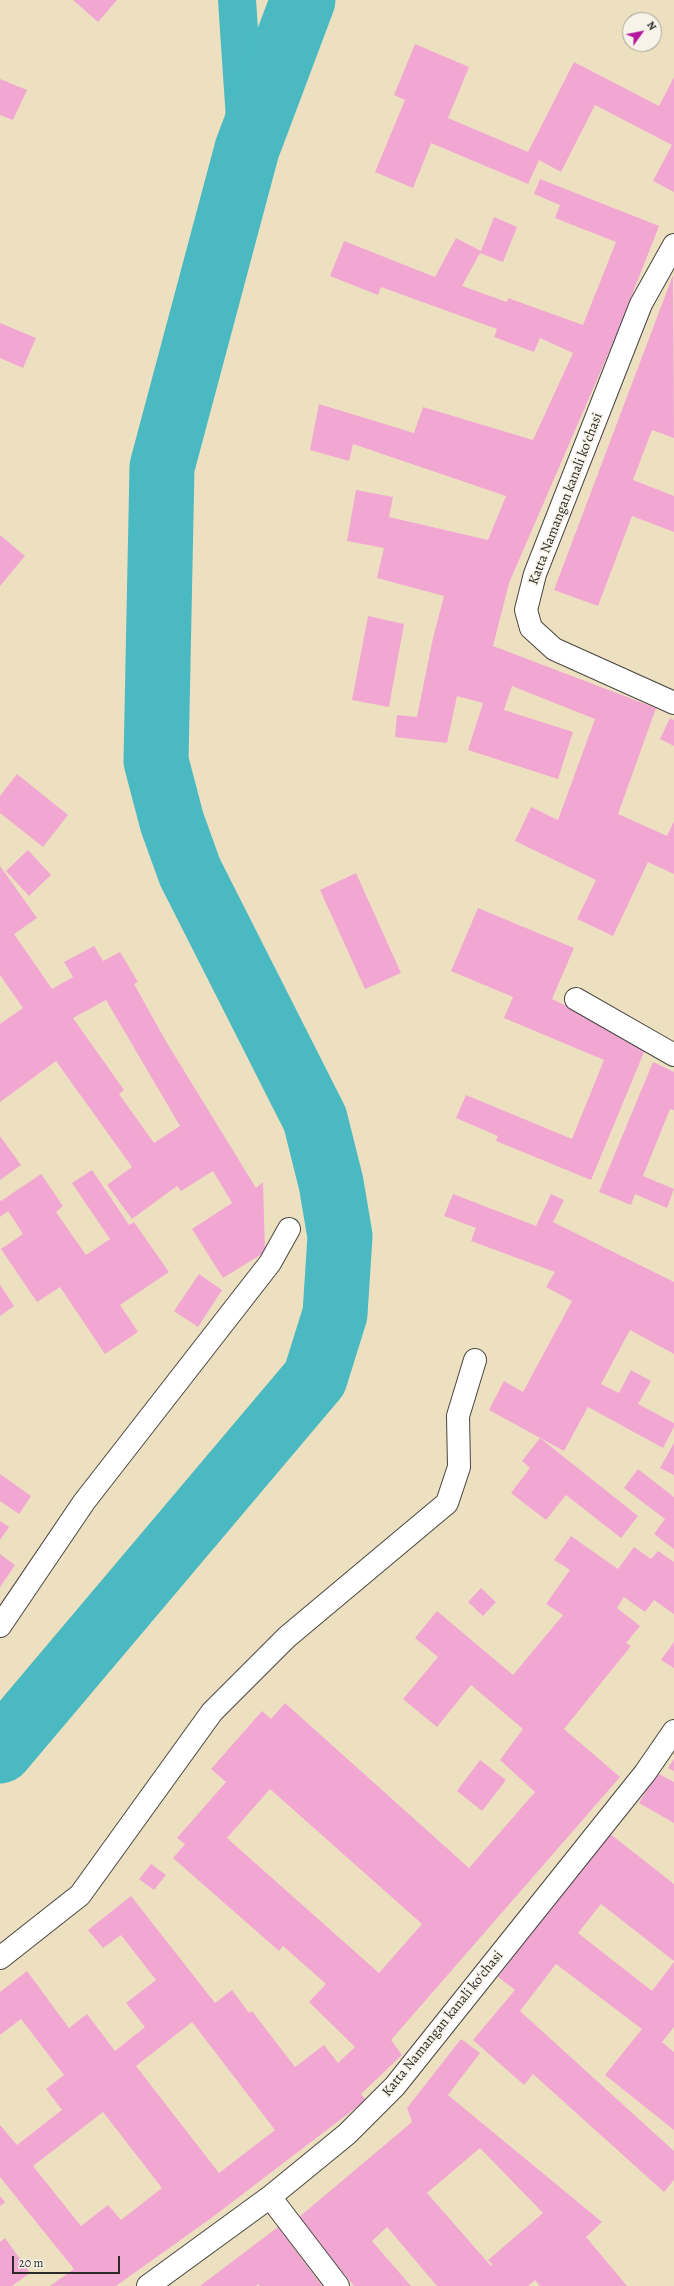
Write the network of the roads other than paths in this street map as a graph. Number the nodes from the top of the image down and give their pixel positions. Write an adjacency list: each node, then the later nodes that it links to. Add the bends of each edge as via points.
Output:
1 (674, 245): 2 (street, Katta Namangan kanali koʻchasi, via 641,304 535,574 526,610 531,628 554,649)
2 (674, 703)
3 (576, 999): 4 (street)
4 (674, 1055)
5 (289, 1229): 7 (street, via 270,1263 84,1502)
6 (475, 1360): 9 (street, via 458,1416 459,1467 447,1503 287,1637 212,1712 80,1895)
7 (0, 1626)
8 (674, 1731): 10 (street, Katta Namangan kanali koʻchasi, via 644,1774 395,2086 347,2134)
9 (0, 1958)
10 (270, 2197): 11 (street, Katta Namangan kanali koʻchasi); 12 (street)
11 (148, 2286)
12 (338, 2286)

